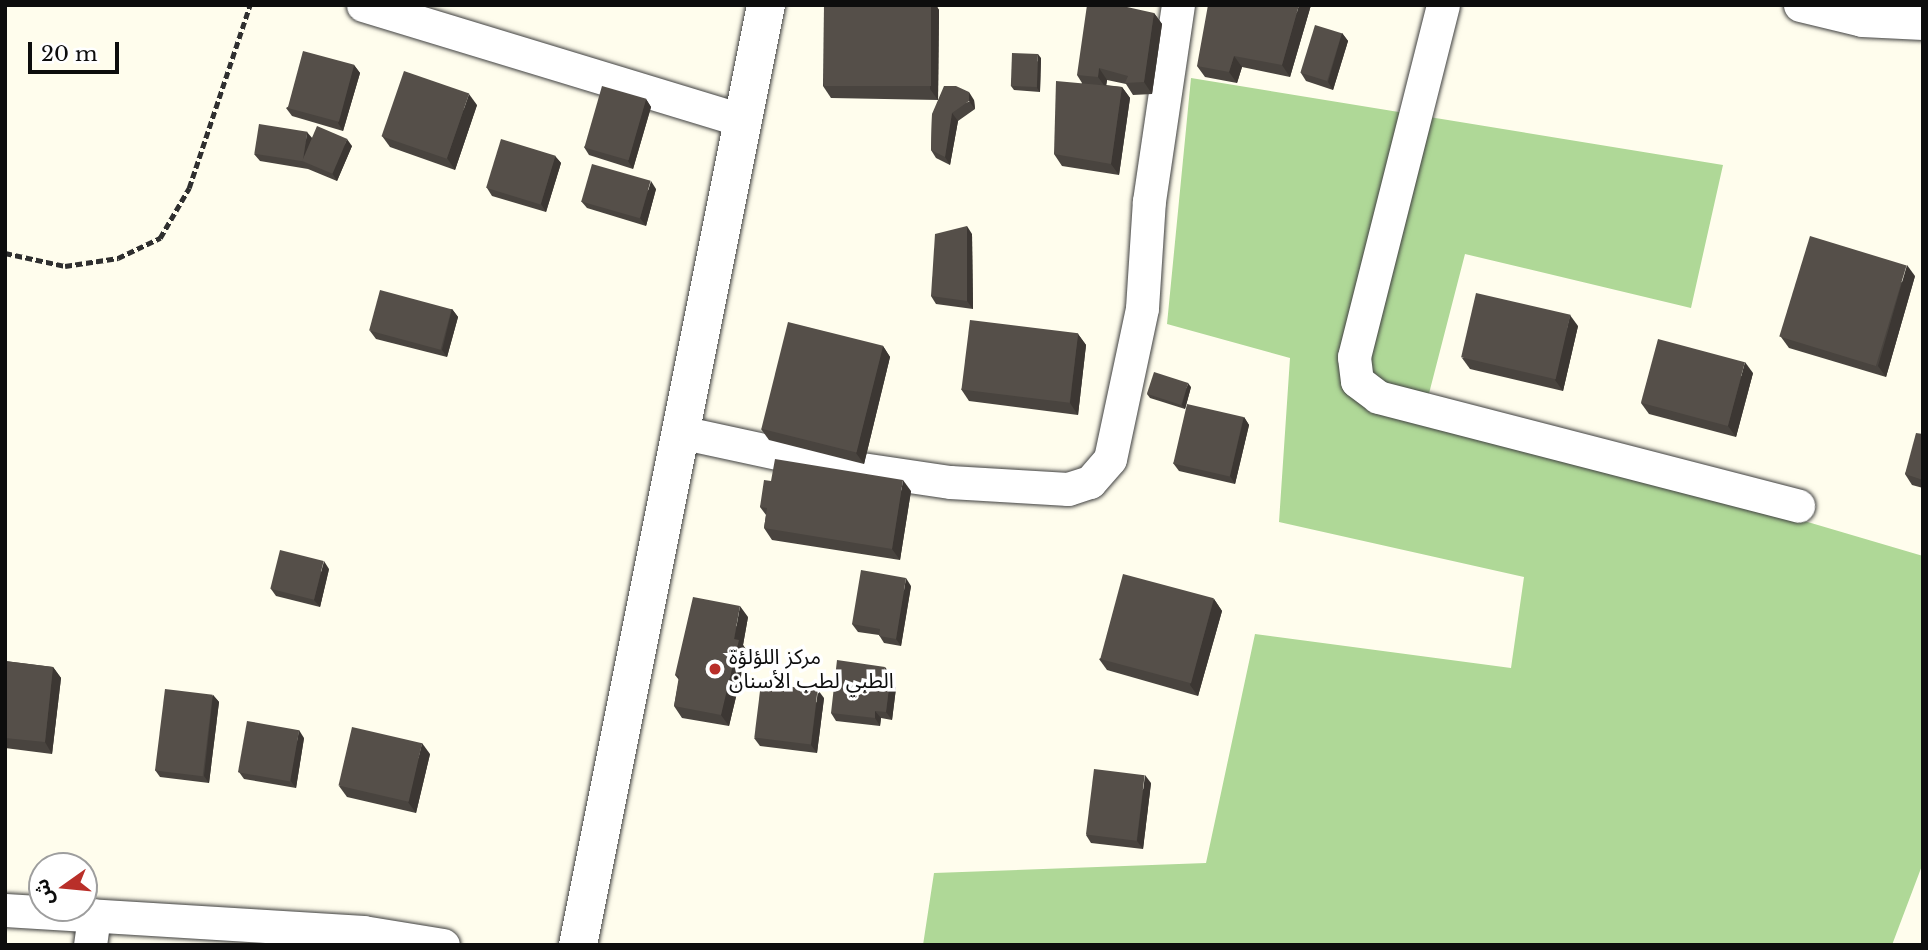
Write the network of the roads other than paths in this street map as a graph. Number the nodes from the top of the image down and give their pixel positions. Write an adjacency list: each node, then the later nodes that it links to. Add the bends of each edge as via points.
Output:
1 (363, 5): 7 (street)
2 (766, 5): 7 (street)
3 (1178, 5): 8 (street, via 1149,201 1142,308 1110,459 1090,482 1068,489 950,482 828,464)
4 (1443, 5): 9 (street, via 1354,357 1357,381 1378,397)
5 (1800, 5): 6 (street, via 1862,20)
6 (1923, 23)
7 (743, 120): 8 (street)
8 (680, 432): 13 (street)
9 (1798, 506)
10 (5, 910): 11 (street)
11 (92, 930): 12 (street, via 363,932)
12 (443, 945)
13 (578, 945)

